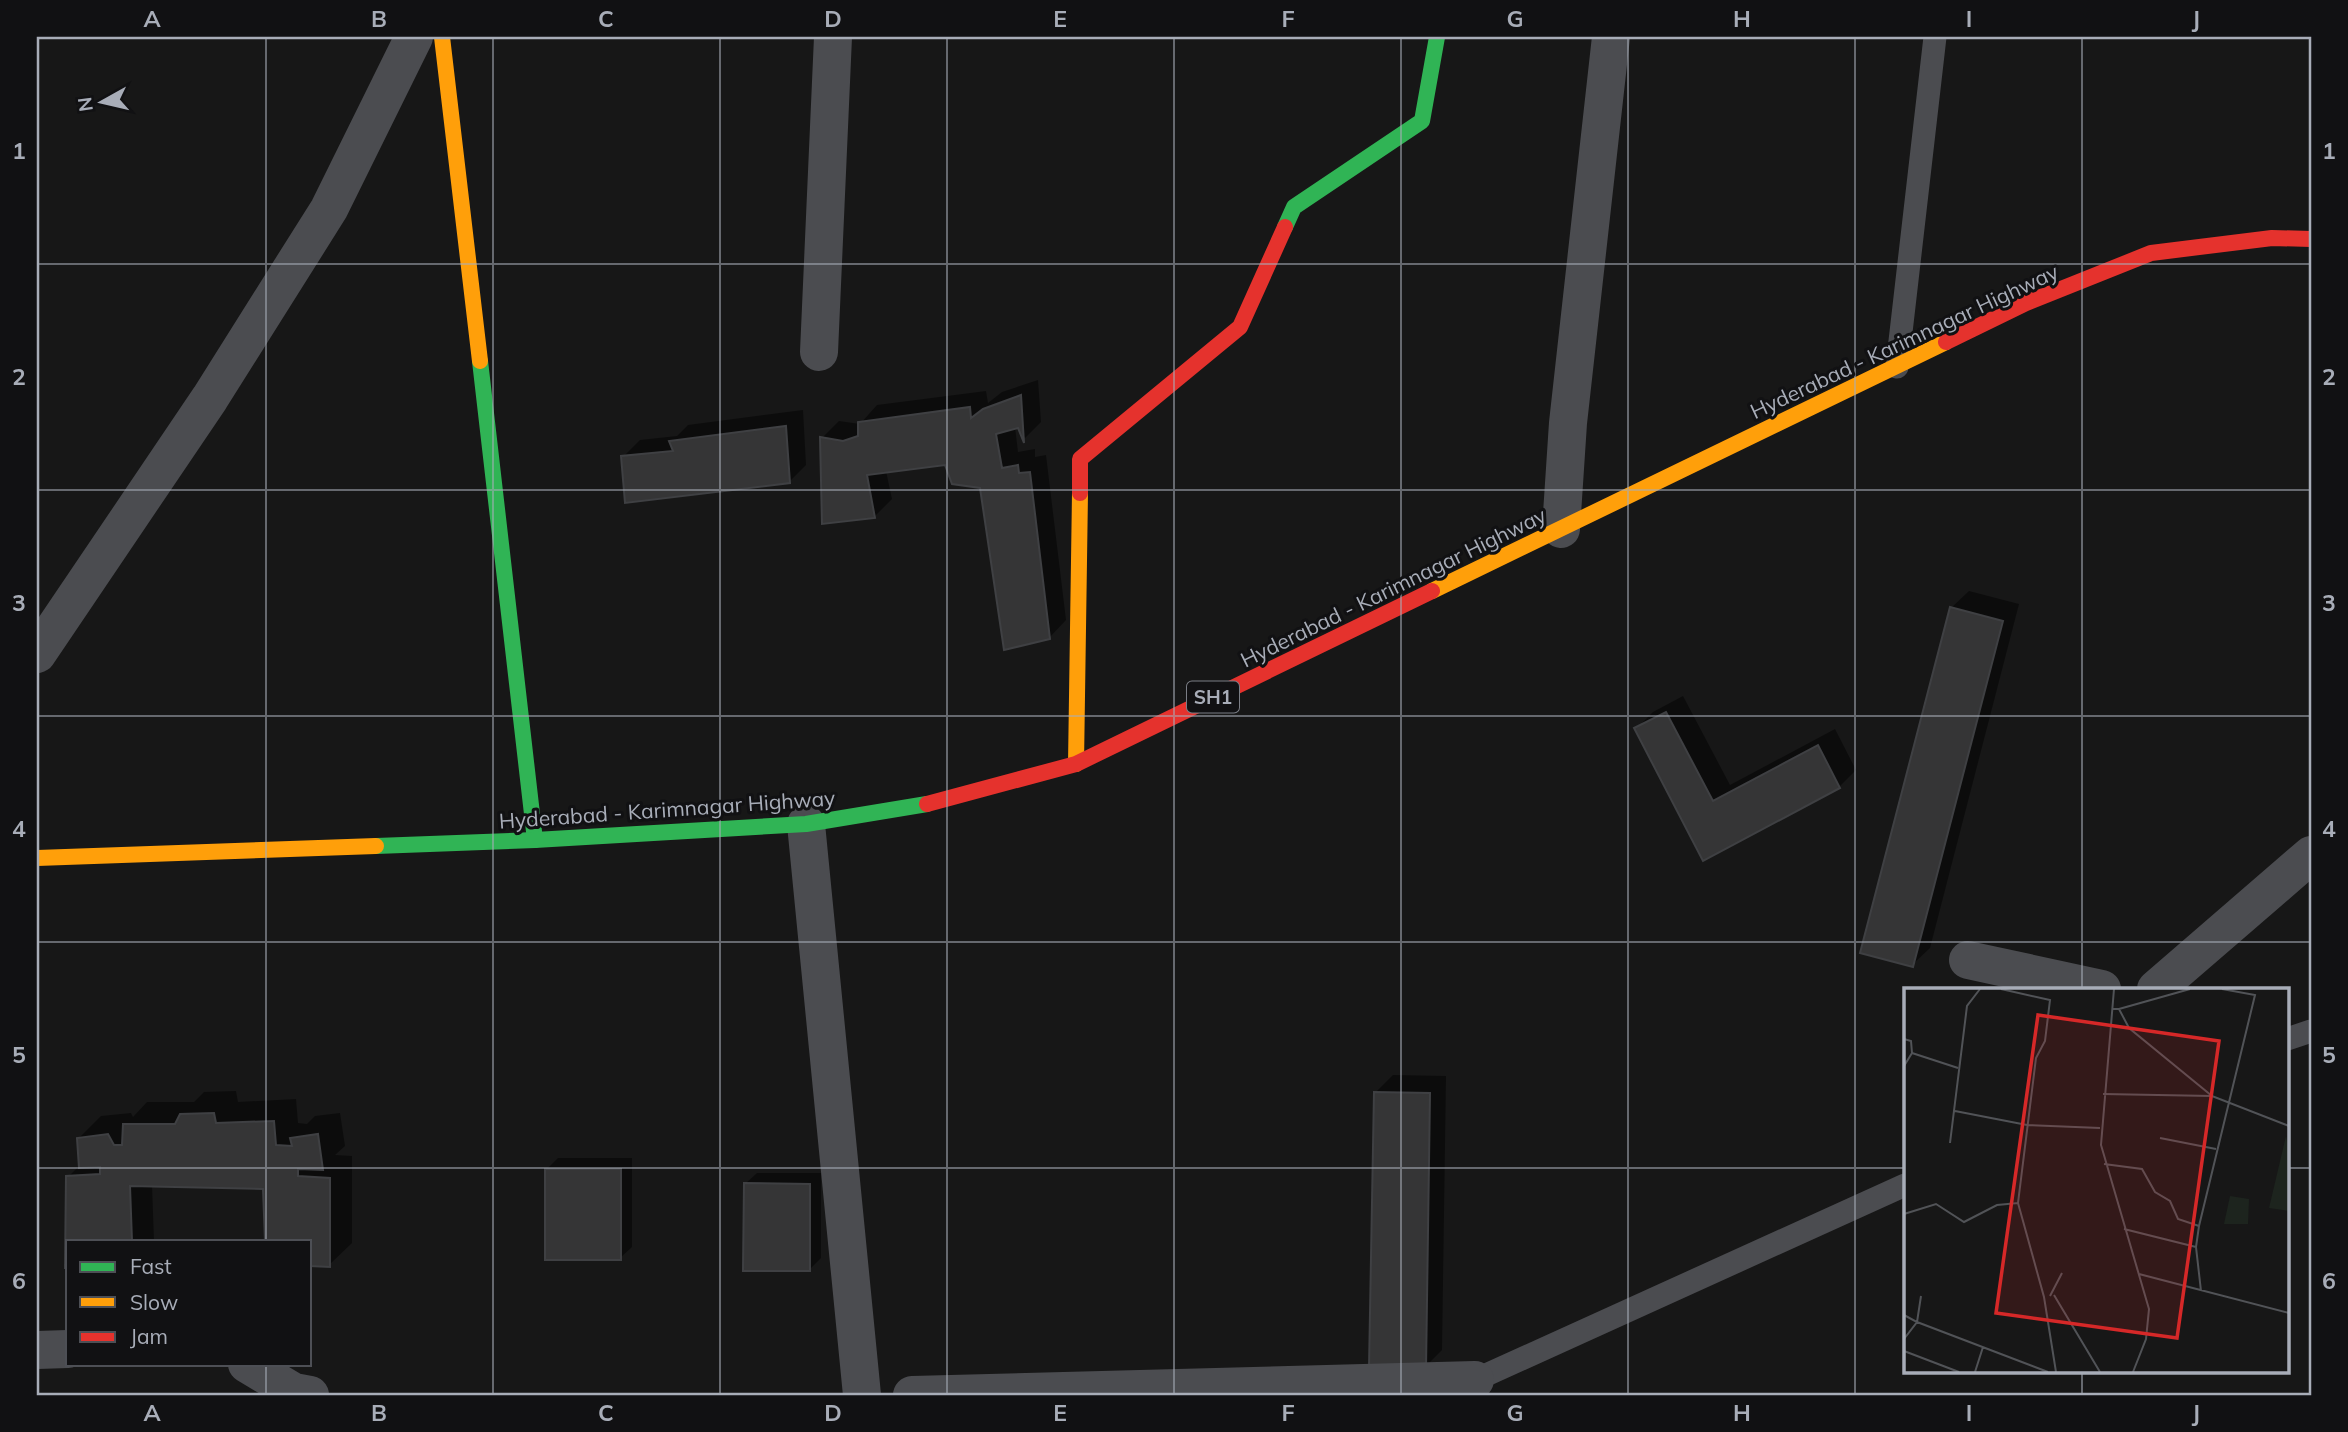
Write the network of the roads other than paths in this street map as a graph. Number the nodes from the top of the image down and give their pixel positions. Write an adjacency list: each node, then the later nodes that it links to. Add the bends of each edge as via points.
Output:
1 (414, 37): 11 (street, via 329,209 210,398)
2 (442, 37): 14 (main road)
3 (833, 37): 8 (street)
4 (1437, 37): 12 (main road, via 1422,121 1294,207 1240,327 1080,459)
5 (1611, 37): 10 (street, via 1568,423)
6 (1935, 37): 9 (lane)
7 (2311, 239): 9 (main road, Hyderabad - Karimnagar Highway / SH1, via 2151,253 2026,303)
8 (819, 352)
9 (1897, 367): 10 (main road, Hyderabad - Karimnagar Highway / SH1)
10 (1561, 529): 12 (main road, Hyderabad - Karimnagar Highway / SH1)
11 (37, 654)
12 (1076, 764): 13 (main road, Hyderabad - Karimnagar Highway / SH1, via 938,802)
13 (806, 824): 14 (main road, Hyderabad - Karimnagar Highway / SH1); 28 (street)
14 (534, 840): 16 (main road, Hyderabad - Karimnagar Highway / SH1)
15 (2311, 855): 19 (street)
16 (37, 858)
17 (1968, 960): 18 (street)
18 (2097, 988)
19 (2157, 988)
20 (2311, 1031): 21 (lane)
21 (2288, 1039)
22 (1904, 1185): 26 (lane)
23 (66, 1349): 24 (street)
24 (37, 1350)
25 (250, 1366): 27 (street, via 294,1392)
26 (1477, 1388): 29 (street)
27 (310, 1395)
28 (862, 1395)
29 (912, 1395)

